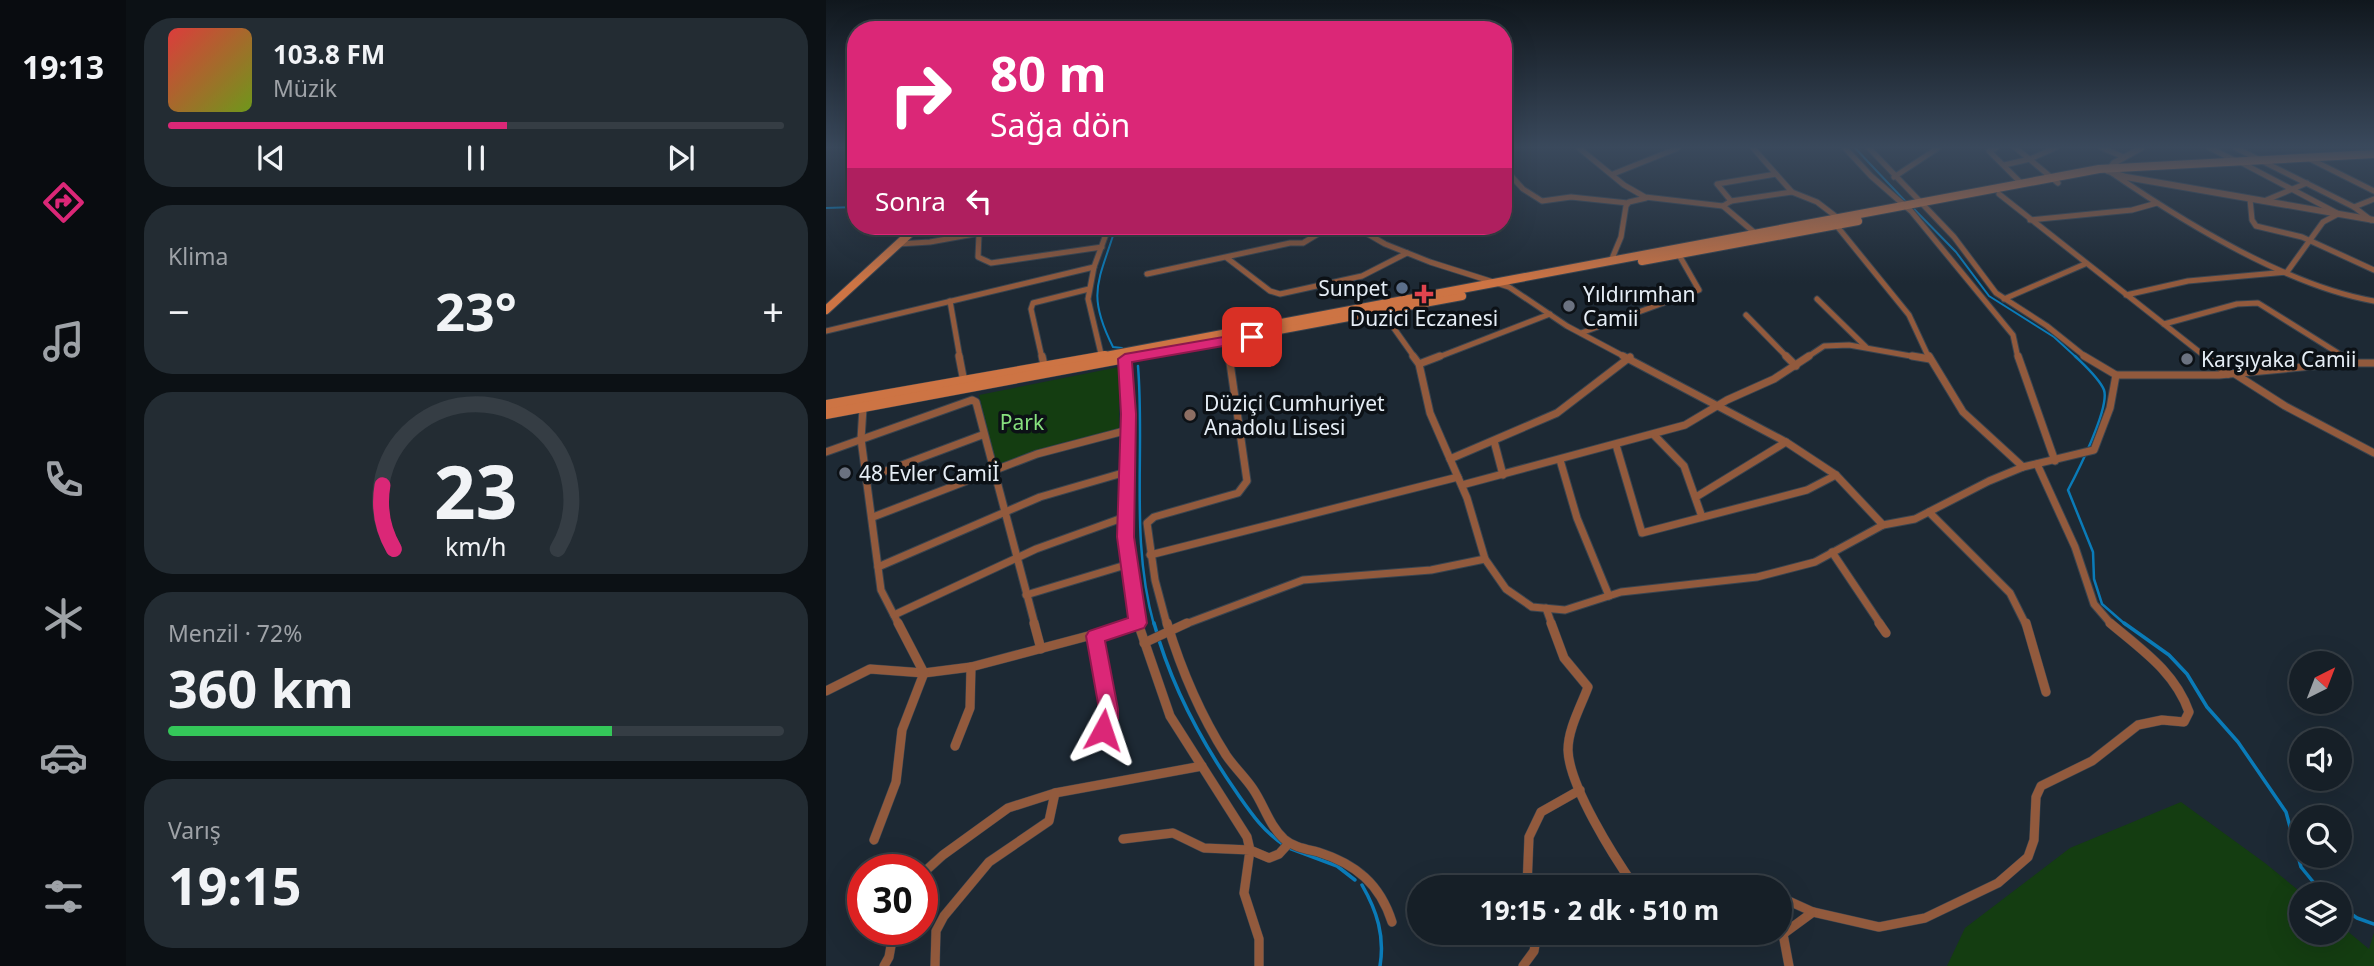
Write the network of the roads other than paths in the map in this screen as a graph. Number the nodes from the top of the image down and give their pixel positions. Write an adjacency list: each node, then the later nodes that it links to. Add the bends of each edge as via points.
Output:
1 (1529, 193): 21 (street, via 1542,201 1571,197)
2 (1639, 193): 16 (street)
3 (1724, 193): 19 (street)
4 (1784, 193): 19 (street)
5 (1794, 193): 29 (street, via 1817,202)
6 (1895, 193): 24 (street)
7 (1905, 193): 24 (street)
8 (1980, 193): 24 (main road)
9 (2003, 193): 15 (main road)
10 (2142, 193): 22 (street)
11 (2221, 193): 17 (street)
12 (2283, 193): 20 (street)
13 (2297, 193): 26 (street)
14 (2327, 193): 25 (street)
15 (1999, 194): 24 (main road); 27 (street)
16 (1646, 198): 21 (street); 23 (street)
17 (2250, 198): 20 (street); 37 (street, via 2256,226)
18 (2374, 199): 25 (street)
19 (1731, 201): 23 (street)
20 (2264, 201): 26 (street)
21 (1628, 203): 43 (street)
22 (2157, 203): 27 (street, via 2132,210); 47 (street, via 2189,224)
23 (1723, 206): 30 (street)
24 (1915, 207): 29 (main road); 54 (street, via 1965,251); 93 (street, via 2013,335)
25 (2354, 207): 28 (street)
26 (2338, 214): 28 (street); 37 (street, via 2323,222)
27 (2029, 220): 44 (street)
28 (2373, 220)
29 (1837, 222): 30 (main road); 41 (main road); 69 (street, via 1909,315)
30 (1755, 233): 43 (main road)
31 (908, 235): 38 (main road)
32 (971, 235): 38 (street)
33 (979, 235): 39 (street, via 978,257 991,263)
34 (1105, 235): 39 (street)
35 (1316, 235): 42 (street, via 1303,243)
36 (1370, 235): 40 (street)
37 (2308, 240): 46 (street); 47 (street)
38 (898, 244): 57 (main road)
39 (1102, 247): 45 (street)
40 (1407, 253): 42 (street, via 1388,266 1350,280 1280,294); 49 (street)
41 (1679, 255): 50 (main road); 63 (street, via 1699,290)
42 (1227, 258): 48 (street)
43 (1611, 261): 49 (main road)
44 (2085, 264): 52 (street); 54 (street)
45 (1094, 267): 51 (street); 56 (street)
46 (2374, 270)
47 (2287, 272): 52 (street, via 2188,281); 55 (street, via 2356,298)
48 (1147, 274)
49 (1498, 283): 50 (street); 67 (main road)
50 (1509, 287): 58 (main road); 59 (street)
51 (1089, 289): 67 (street); 73 (street, via 1033,303)
52 (2126, 295): 61 (street)
53 (1817, 299): 65 (street)
54 (2004, 299): 76 (street)
55 (2374, 300)
56 (950, 301): 62 (street); 77 (street)
57 (826, 310)
58 (1381, 310): 64 (main road); 72 (street)
59 (1550, 314): 63 (street); 72 (street)
60 (1746, 315): 74 (street)
61 (2164, 324): 70 (street, via 2237,304 2258,303); 75 (street)
62 (826, 331)
63 (1581, 333): 66 (street)
64 (1227, 342): 68 (main road); 110 (street, via 1247,481 1238,493 1154,517 1147,523)
65 (1866, 347): 69 (street); 74 (street, via 1824,346)
66 (1630, 357): 79 (street); 86 (street, via 1557,413)
67 (1103, 359): 68 (main road); 73 (main road); 80 (main road)
68 (1125, 359): 82 (street)
69 (1930, 359): 95 (street, via 1963,412)
70 (2354, 363): 71 (street); 75 (street)
71 (2374, 363)
72 (1419, 364): 91 (street, via 1430,413)
73 (1044, 365): 77 (main road)
74 (1796, 366): 79 (street)
75 (2232, 374): 76 (street); 90 (street)
76 (2116, 376): 93 (street, via 2095,450)
77 (964, 382): 78 (main road)
78 (826, 405)
79 (1720, 406): 84 (street); 87 (street)
80 (863, 408): 81 (main road); 85 (street)
81 (826, 414)
82 (1128, 430): 96 (street); 97 (street)
83 (982, 435): 85 (street, via 972,400); 96 (street); 100 (street)
84 (1654, 435): 88 (street); 102 (street, via 1684,466)
85 (861, 439): 89 (street); 100 (street)
86 (1493, 441): 91 (street); 98 (street)
87 (1786, 442): 99 (street); 102 (street)
88 (1616, 445): 92 (street); 107 (street, via 1642,533)
89 (826, 452)
90 (2374, 453)
91 (1450, 459): 101 (street)
92 (1560, 460): 98 (street); 116 (street, via 1577,518)
93 (2054, 460): 94 (street)
94 (2037, 464): 95 (street); 142 (street, via 2075,547 2094,604 2105,619 2163,667 2182,692 2189,712 2184,722 2138,724 2092,761 2040,786 2028,857 1998,883 1925,918 1879,927)
95 (2023, 467): 103 (street)
96 (993, 471): 104 (street); 105 (street)
97 (1126, 472): 104 (street, via 1070,486); 106 (street)
98 (1503, 475): 101 (street)
99 (1836, 475): 107 (street, via 1807,490); 108 (street)
100 (867, 478): 105 (street)
101 (1460, 481): 110 (street); 112 (street)
102 (1696, 497): 107 (street)
103 (1929, 512): 108 (street); 128 (street, via 2010,593 2029,630)
104 (1003, 513): 111 (street); 114 (street)
105 (873, 517): 114 (street)
106 (1125, 517): 111 (street); 113 (street)
107 (1702, 517)
108 (1882, 525): 109 (street)
109 (1832, 552): 116 (street, via 1815,562 1756,577); 121 (street)
110 (1150, 555): 120 (street)
111 (1016, 557): 115 (street); 118 (street)
112 (1485, 559): 117 (street, via 1506,589 1532,607); 120 (street, via 1432,570 1303,580)
113 (1129, 564): 115 (street); 119 (street)
114 (878, 567): 118 (street, via 881,590)
115 (1026, 595): 124 (street)
116 (1609, 596): 117 (street, via 1565,610)
117 (1546, 608): 132 (street, via 1564,658 1588,687 1568,750)
118 (894, 615): 126 (street)
119 (1138, 623): 122 (street); 123 (street)
120 (1166, 631): 123 (street); 136 (street, via 1192,693 1227,757 1252,788)
121 (1886, 633)
122 (1095, 636): 124 (street); 129 (street, via 1108,709)
123 (1144, 643): 131 (street, via 1170,716)
124 (1041, 649): 125 (street)
125 (971, 667): 126 (street); 130 (street, via 970,708)
126 (924, 673): 127 (street, via 870,669); 135 (street, via 902,730 896,782)
127 (826, 691)
128 (2046, 692)
129 (1103, 730)
130 (955, 746)
131 (1202, 766): 133 (street); 137 (street, via 1247,837)
132 (1580, 790): 139 (street, via 1541,812 1529,837); 140 (street)
133 (1055, 793): 138 (street, via 1008,807); 147 (street, via 1049,821 989,862 944,916 936,932)
134 (1123, 839): 137 (street, via 1173,833 1204,848)
135 (874, 840)
136 (1286, 846): 137 (street, via 1269,858); 143 (street, via 1345,861 1366,874 1387,900)
137 (1250, 850): 148 (street, via 1244,893 1259,939)
138 (938, 860)
139 (1527, 875)
140 (1626, 875)
141 (1792, 902): 142 (street)
142 (1813, 912): 150 (street, via 1783,934)
143 (1392, 922)
144 (891, 945): 146 (street)
145 (1535, 945): 149 (street)
146 (884, 966)
147 (935, 966)
148 (1259, 966)
149 (1523, 966)
150 (1789, 966)

